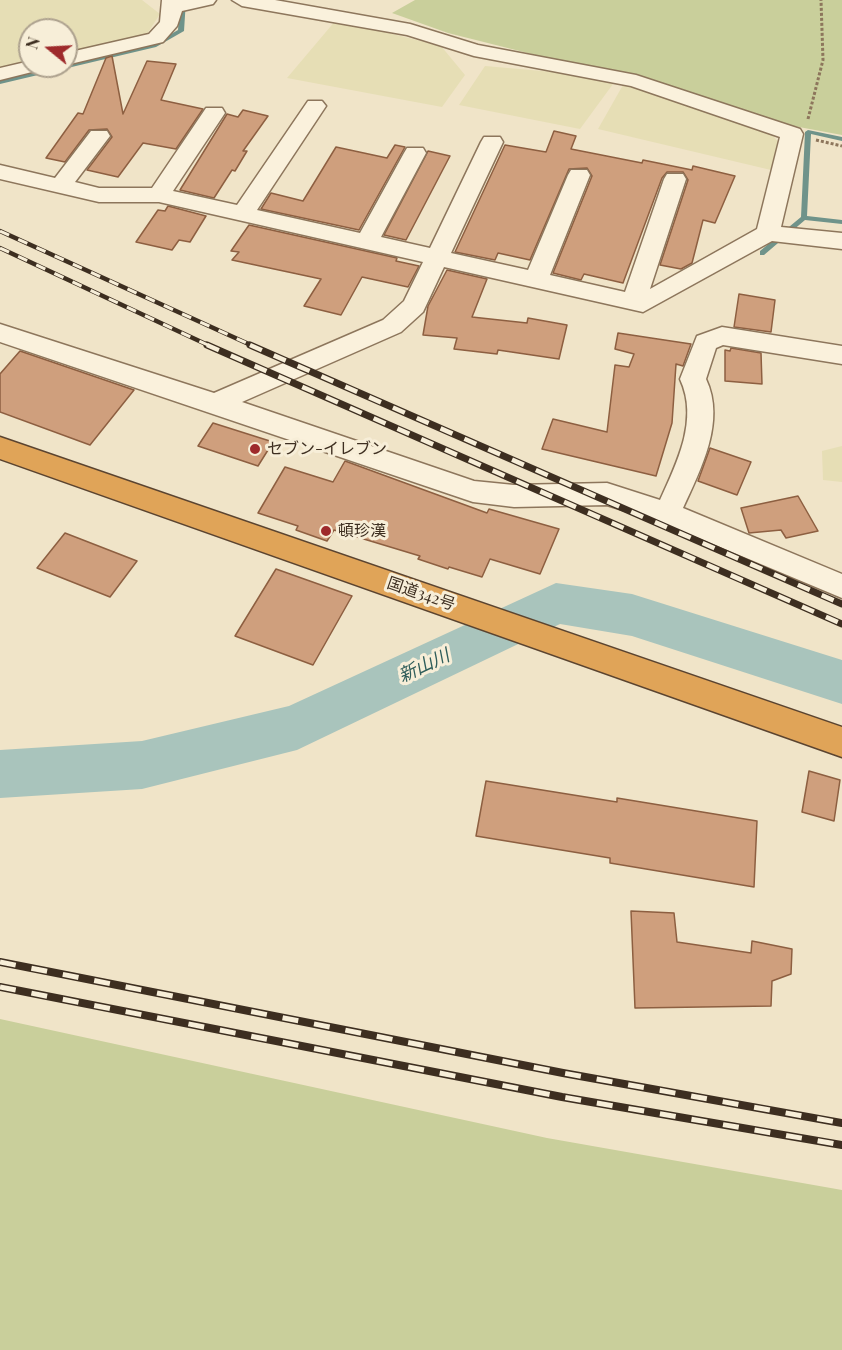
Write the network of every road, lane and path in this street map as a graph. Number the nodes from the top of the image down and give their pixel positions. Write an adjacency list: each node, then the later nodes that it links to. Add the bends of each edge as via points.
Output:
1 (206, 0): 4 (street)
2 (242, 0): 10 (street, via 410,30 474,50 636,81)
3 (821, 0): 10 (path, via 823,60 810,117)
4 (173, 3): 5 (street, via 165,32 156,38)
5 (78, 55)
6 (18, 70): 7 (street)
7 (0, 74)
8 (315, 106): 19 (street)
9 (214, 113): 18 (street)
10 (792, 134): 20 (street)
11 (99, 136): 17 (street)
12 (492, 142): 23 (street)
13 (415, 153): 22 (street)
14 (0, 172): 17 (street)
15 (579, 175): 24 (street)
16 (675, 180): 25 (street)
17 (60, 187): 18 (street, via 99,195)
18 (159, 195): 19 (street)
19 (243, 214): 22 (street)
20 (768, 233): 21 (street); 25 (street, via 643,304)
21 (842, 241)
22 (368, 242): 23 (street)
23 (435, 257): 24 (street); 28 (street, via 414,306 392,326)
24 (537, 280): 25 (street)
25 (634, 302)
26 (0, 333): 28 (street)
27 (842, 355): 30 (street, via 722,336 706,342 693,379 701,389 700,423 690,463)
28 (215, 403): 30 (street, via 473,491 514,496 607,494)
29 (0, 448): 32 (highway, 国道342号)
30 (667, 513): 31 (street)
31 (842, 586)
32 (842, 742)

